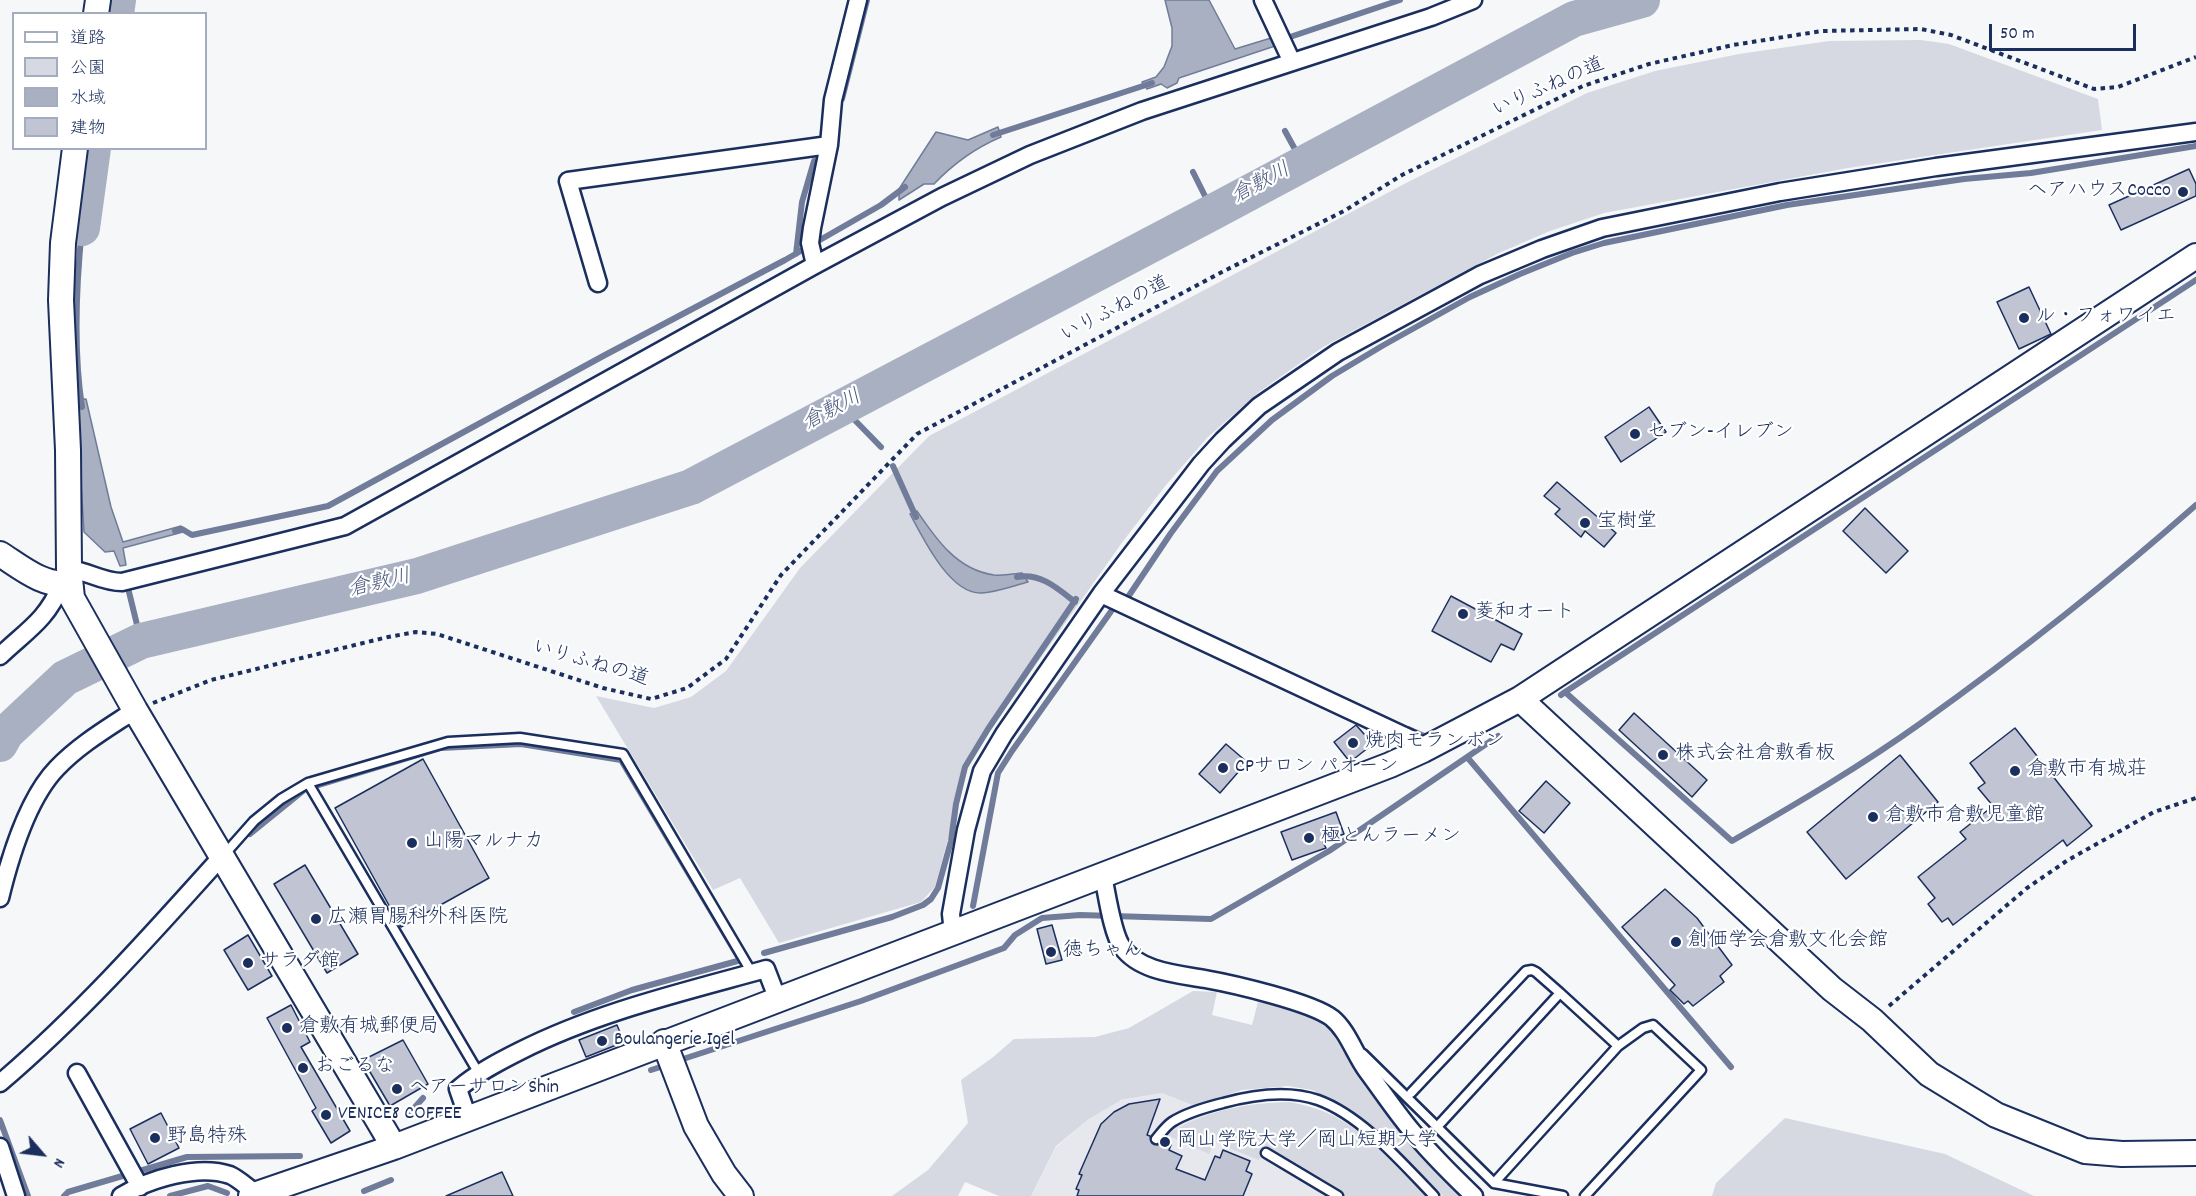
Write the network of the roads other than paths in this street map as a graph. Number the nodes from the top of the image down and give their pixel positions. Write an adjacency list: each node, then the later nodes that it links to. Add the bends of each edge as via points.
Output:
1 (858, 0): 8 (street, via 833,100)
2 (1263, 0): 6 (street)
3 (1425, 0): 5 (street)
4 (1473, 0): 5 (street)
5 (1431, 16): 6 (street)
6 (1292, 62): 10 (street, via 1142,111 1030,154)
7 (2196, 132): 15 (street, via 1780,192 1602,228 1531,253 1480,275 1338,352 1259,406 1201,464)
8 (829, 145): 10 (street); 12 (street, via 568,181)
9 (75, 150): 14 (street, via 63,243 61,300)
10 (812, 254): 14 (street, via 345,526 122,582 102,580 80,570)
11 (2196, 256): 17 (street)
12 (598, 283)
13 (0, 554): 14 (street, via 39,578)
14 (69, 585): 16 (street, via 42,619); 18 (street)
15 (1105, 597): 19 (street, via 1411,739); 24 (street, via 1004,734 982,771 966,830 951,914)
16 (0, 656)
17 (1520, 699): 19 (street); 41 (street, via 1929,1074 1996,1115 2085,1151)
18 (133, 706): 21 (street); 23 (street, via 56,769 35,796)
19 (1423, 750): 22 (street)
20 (308, 783): 21 (lane, via 254,821); 25 (lane, via 448,742 520,738 622,754); 31 (lane)
21 (222, 856): 33 (street, via 107,983); 39 (street)
22 (1103, 876): 24 (street); 28 (street, via 1122,946 1144,965 1311,1008 1332,1018)
23 (0, 898)
24 (953, 933): 27 (street)
25 (752, 973): 27 (street, via 766,969); 31 (street, via 582,1024)
26 (1560, 993): 29 (lane); 34 (lane, via 1536,972 1526,971); 36 (lane)
27 (778, 1000): 30 (street)
28 (1349, 1039): 36 (lane); 50 (street, via 1363,1066 1411,1130)
29 (1618, 1046): 43 (lane); 52 (lane, via 1653,1025 1701,1070)
30 (671, 1057): 35 (street); 47 (street, via 696,1126)
31 (478, 1072): 35 (street, via 458,1089)
32 (77, 1073): 42 (street)
33 (0, 1083)
34 (1410, 1093)
35 (468, 1118): 39 (street)
36 (1437, 1127): 43 (lane)
37 (1156, 1139): 49 (lane, via 1172,1122 1242,1098 1287,1094 1318,1100 1352,1119)
38 (0, 1147): 45 (street)
39 (394, 1147): 44 (street)
40 (1266, 1153): 48 (lane)
41 (2196, 1153)
42 (134, 1177): 44 (street, via 212,1170 232,1176); 46 (street)
43 (1494, 1183): 51 (lane)
44 (254, 1195)
45 (16, 1196)
46 (121, 1196)
47 (741, 1196)
48 (1338, 1196)
49 (1434, 1196)
50 (1474, 1196)
51 (1563, 1196)
52 (1586, 1196)

